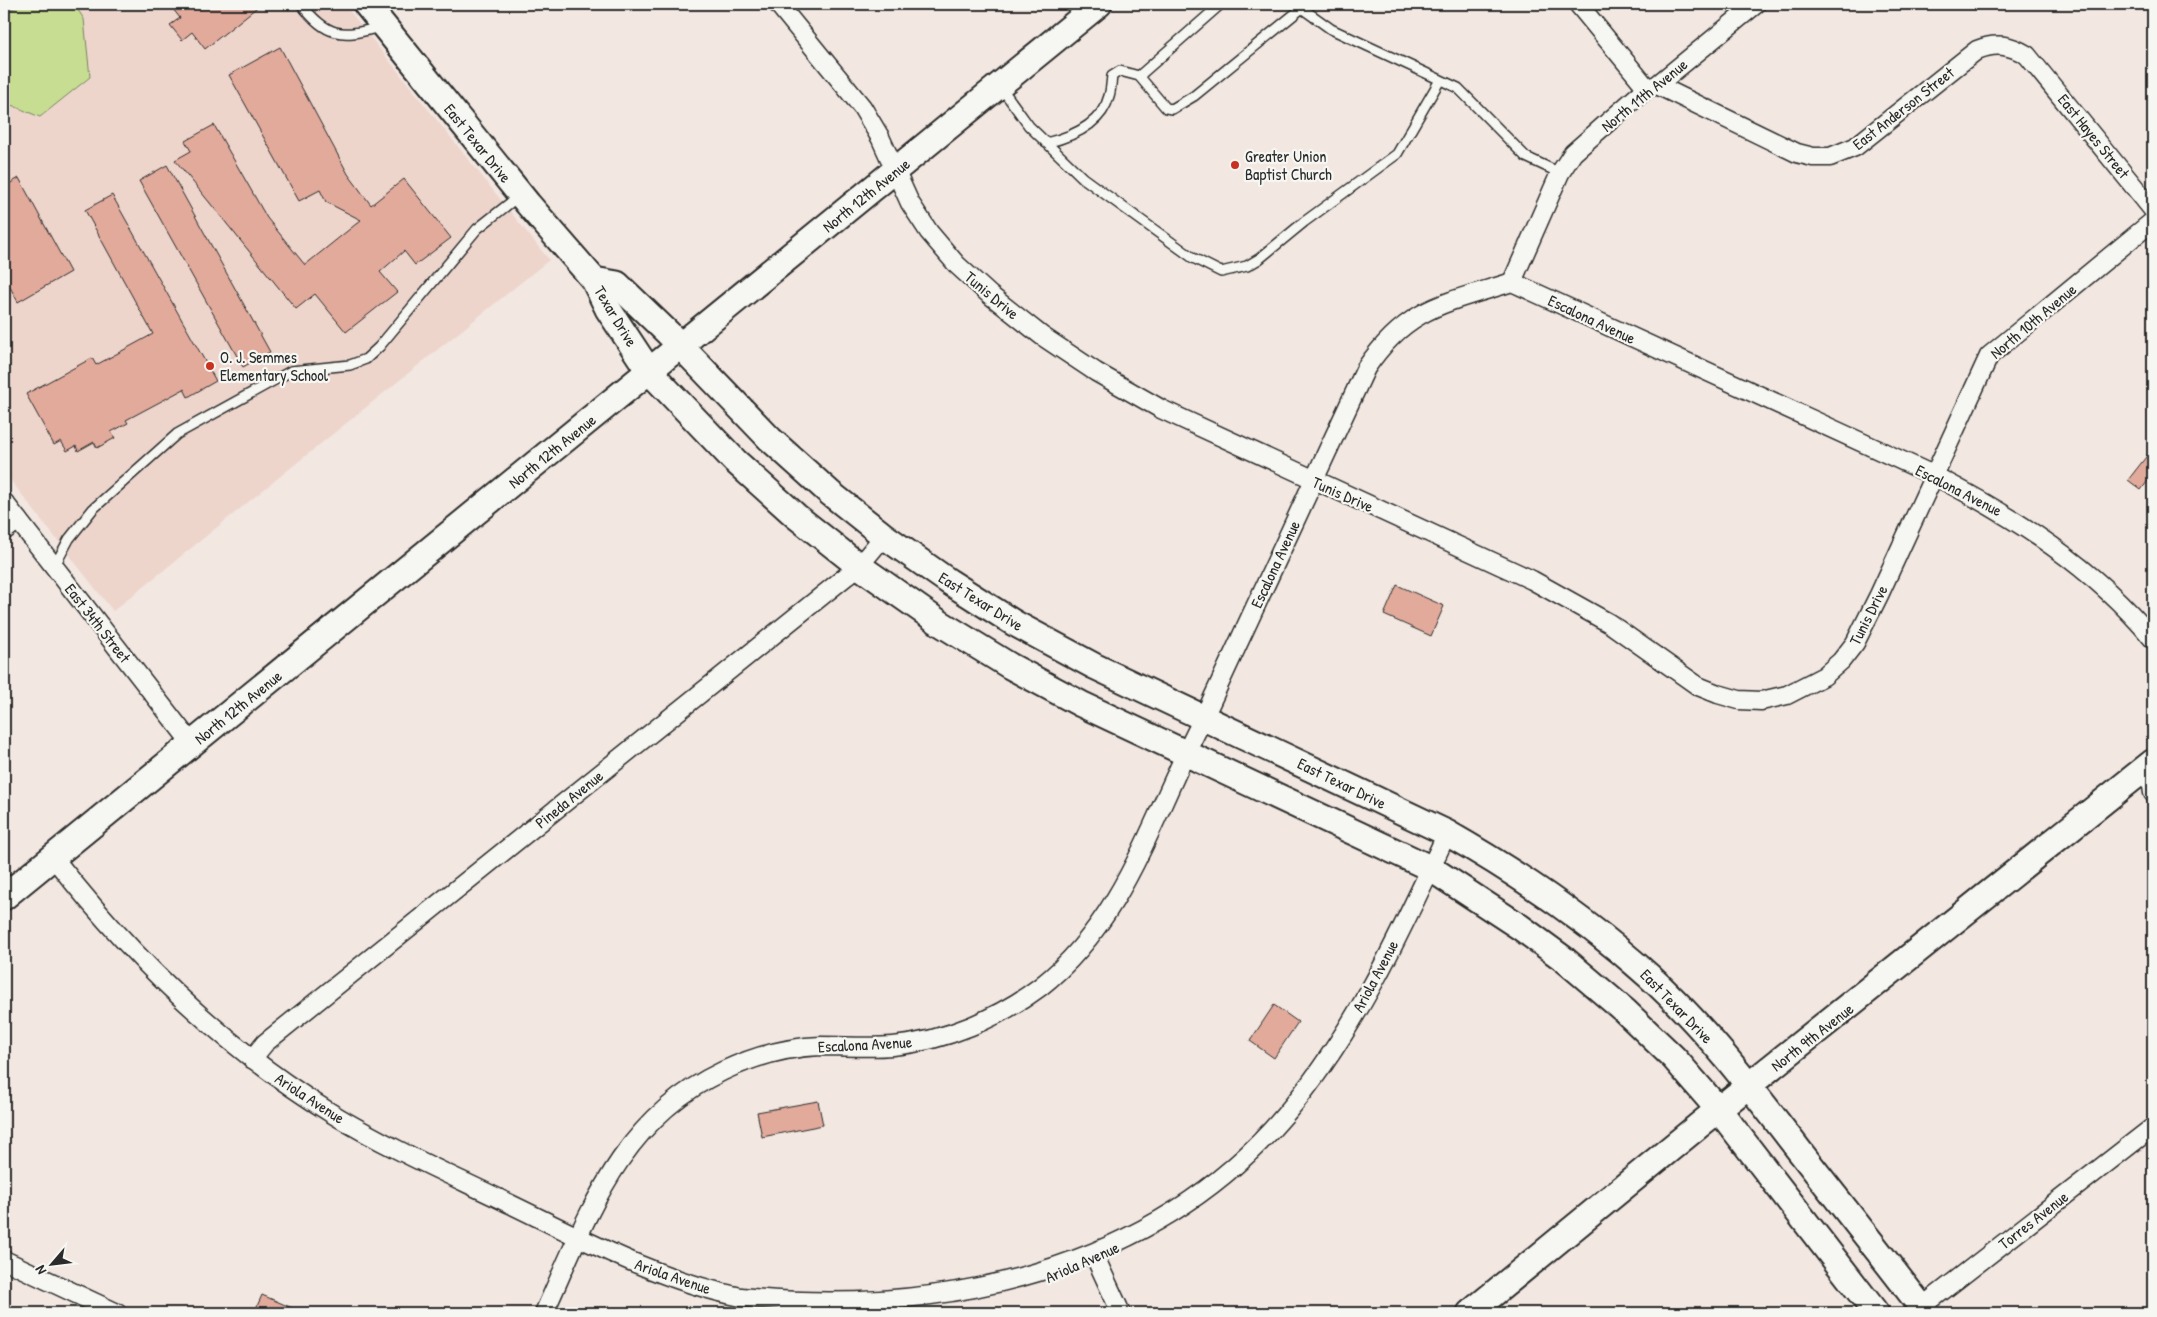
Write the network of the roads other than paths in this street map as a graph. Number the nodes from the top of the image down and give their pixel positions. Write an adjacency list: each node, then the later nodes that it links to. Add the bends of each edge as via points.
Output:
1 (301, 4): 9 (lane, via 313,19 331,32 345,35)
2 (366, 4): 9 (street, East Texar Drive)
3 (778, 4): 16 (street, Tunis Drive, via 862,107)
4 (1099, 4): 12 (street, North 12th Avenue)
5 (1221, 4): 10 (lane)
6 (1578, 4): 14 (street, East Anderson Street)
7 (1756, 4): 14 (street, North 11th Avenue)
8 (1301, 5): 10 (lane, via 1194,96 1172,109 1162,105); 11 (lane, via 1331,29)
9 (384, 26): 18 (street, East Texar Drive)
10 (1139, 76): 15 (lane, via 1120,72 1112,76 1109,96 1093,120 1071,136)
11 (1440, 80): 15 (lane, via 1397,154 1247,266 1221,272 1193,258 1083,178); 17 (lane, via 1458,88 1526,157)
12 (1000, 86): 15 (lane, via 1029,126); 16 (street, North 12th Avenue)
13 (2053, 86): 14 (street, East Anderson Street, via 2027,55 2014,47 1986,46 1856,147 1841,154 1813,157 1797,153); 19 (street, East Hayes Street)
14 (1652, 87): 17 (street, North 11th Avenue, via 1573,153)
15 (1046, 143)
16 (895, 171): 23 (street, North 12th Avenue); 26 (street, Tunis Drive, via 929,232 957,265 990,296 1042,336 1161,409)
17 (1560, 173): 22 (street, North 11th Avenue)
18 (520, 195): 21 (street, East Texar Drive); 32 (lane, via 476,228 366,359 350,365 291,371 177,434 93,509 69,539)
19 (2153, 210)
20 (2153, 221): 25 (street, North 10th Avenue, via 1989,356)
21 (594, 280): 23 (street, Texar Drive, via 616,284); 24 (street, Texar Drive, via 608,309)
22 (1512, 282): 25 (street, Escalona Avenue); 26 (street, Escalona Avenue, via 1425,310 1393,334 1366,368)
23 (680, 346): 24 (street, North 12th Avenue); 30 (street, East Texar Drive, via 770,439)
24 (649, 372): 31 (street, via 735,461 796,516); 35 (street, North 12th Avenue)
25 (1933, 475): 26 (street, Tunis Drive, via 1855,643 1824,676 1787,695 1761,701 1725,696 1698,686 1609,623 1532,580); 33 (street, Escalona Avenue, via 1997,508 2037,534 2108,593)
26 (1313, 481): 34 (street, Escalona Avenue)
27 (4, 502): 28 (street, East 34th Street)
28 (18, 520): 29 (street); 32 (street, East 34th Street)
29 (4, 531)
30 (884, 536): 31 (street, Pineda Avenue); 34 (street, East Texar Drive, via 1014,623 1094,666)
31 (859, 566): 36 (street, via 940,624 1010,666); 43 (street, Pineda Avenue, via 265,1043)
32 (54, 567): 35 (street, East 34th Street)
33 (2153, 639)
34 (1204, 717): 36 (street, Escalona Avenue); 39 (street, East Texar Drive)
35 (192, 744): 40 (street, North 12th Avenue)
36 (1185, 753): 41 (street); 47 (street, Escalona Avenue, via 1132,872 1112,907 1086,943 1038,988 1006,1009 930,1039 896,1046 819,1046 772,1053 739,1063 705,1079 649,1122 624,1151)
37 (2151, 763): 38 (street); 44 (street, North 9th Avenue)
38 (2153, 793)
39 (1447, 833): 41 (street, Ariola Avenue); 44 (street, East Texar Drive, via 1546,894 1614,946 1695,1023)
40 (52, 857): 42 (street, North 12th Avenue); 43 (street, Ariola Avenue, via 129,948 183,1001)
41 (1430, 868): 45 (street, via 1573,966 1674,1058); 48 (street, Ariola Avenue, via 1356,1013 1286,1114 1252,1151 1199,1197)
42 (4, 897)
43 (252, 1059): 47 (street, Ariola Avenue, via 330,1112 399,1151)
44 (1750, 1086): 45 (street, North 9th Avenue); 50 (street, East Texar Drive)
45 (1719, 1110): 54 (street, North 9th Avenue); 55 (street)
46 (2153, 1127): 50 (street, Torres Avenue)
47 (578, 1236): 48 (street, Ariola Avenue, via 648,1269 692,1284 739,1297 840,1310 898,1309 952,1303 1004,1292); 52 (street, Escalona Avenue)
48 (1096, 1259): 53 (street)
49 (4, 1260): 51 (street)
50 (1921, 1311)
51 (117, 1313)
52 (544, 1313)
53 (1121, 1313)
54 (1470, 1313)
55 (1876, 1313)

